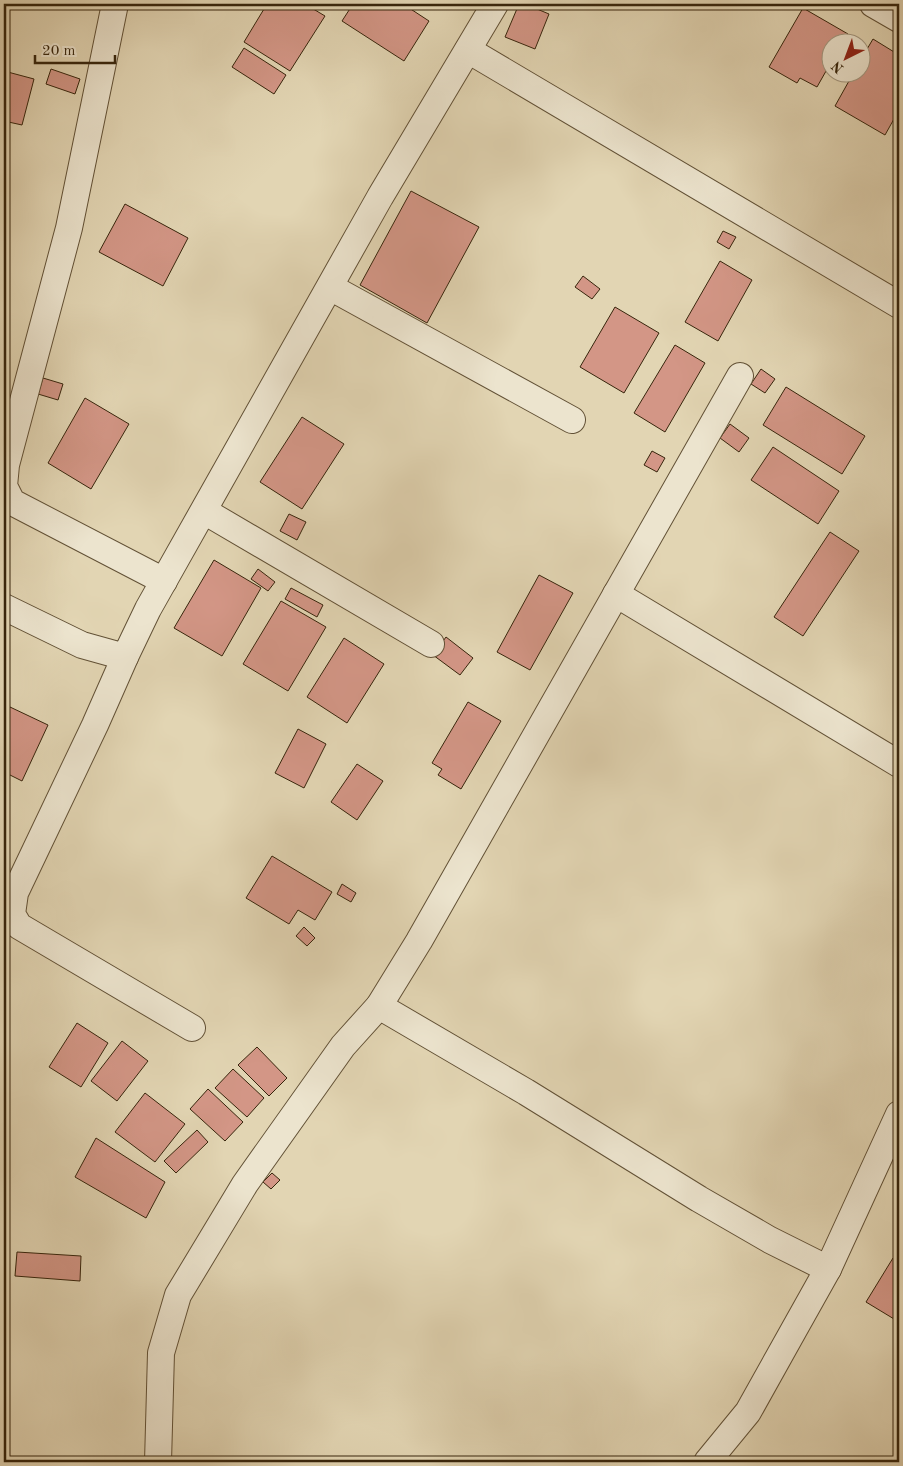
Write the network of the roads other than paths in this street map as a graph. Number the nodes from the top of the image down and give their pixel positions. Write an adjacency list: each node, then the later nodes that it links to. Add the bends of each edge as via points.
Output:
1 (115, 4): 11 (street, via 69,228 6,465 4,486 12,502)
2 (495, 4): 5 (street)
3 (873, 4): 4 (street)
4 (899, 19)
5 (468, 50): 6 (street); 7 (street)
6 (330, 287): 9 (street); 10 (street)
7 (899, 305)
8 (740, 376): 12 (street)
9 (572, 420)
10 (204, 511): 11 (street); 14 (street)
11 (164, 582): 15 (street)
12 (616, 594): 16 (street); 17 (street, via 429,924)
13 (4, 607): 15 (street, via 82,645)
14 (432, 644)
15 (126, 657): 18 (street, via 15,893 12,914 19,926)
16 (899, 764)
17 (378, 1006): 20 (street, via 526,1092 699,1199); 21 (street, via 343,1046 245,1184 178,1295 161,1353)
18 (192, 1028)
19 (899, 1114): 20 (street)
20 (828, 1269): 22 (street, via 748,1412)
21 (158, 1462)
22 (707, 1462)

